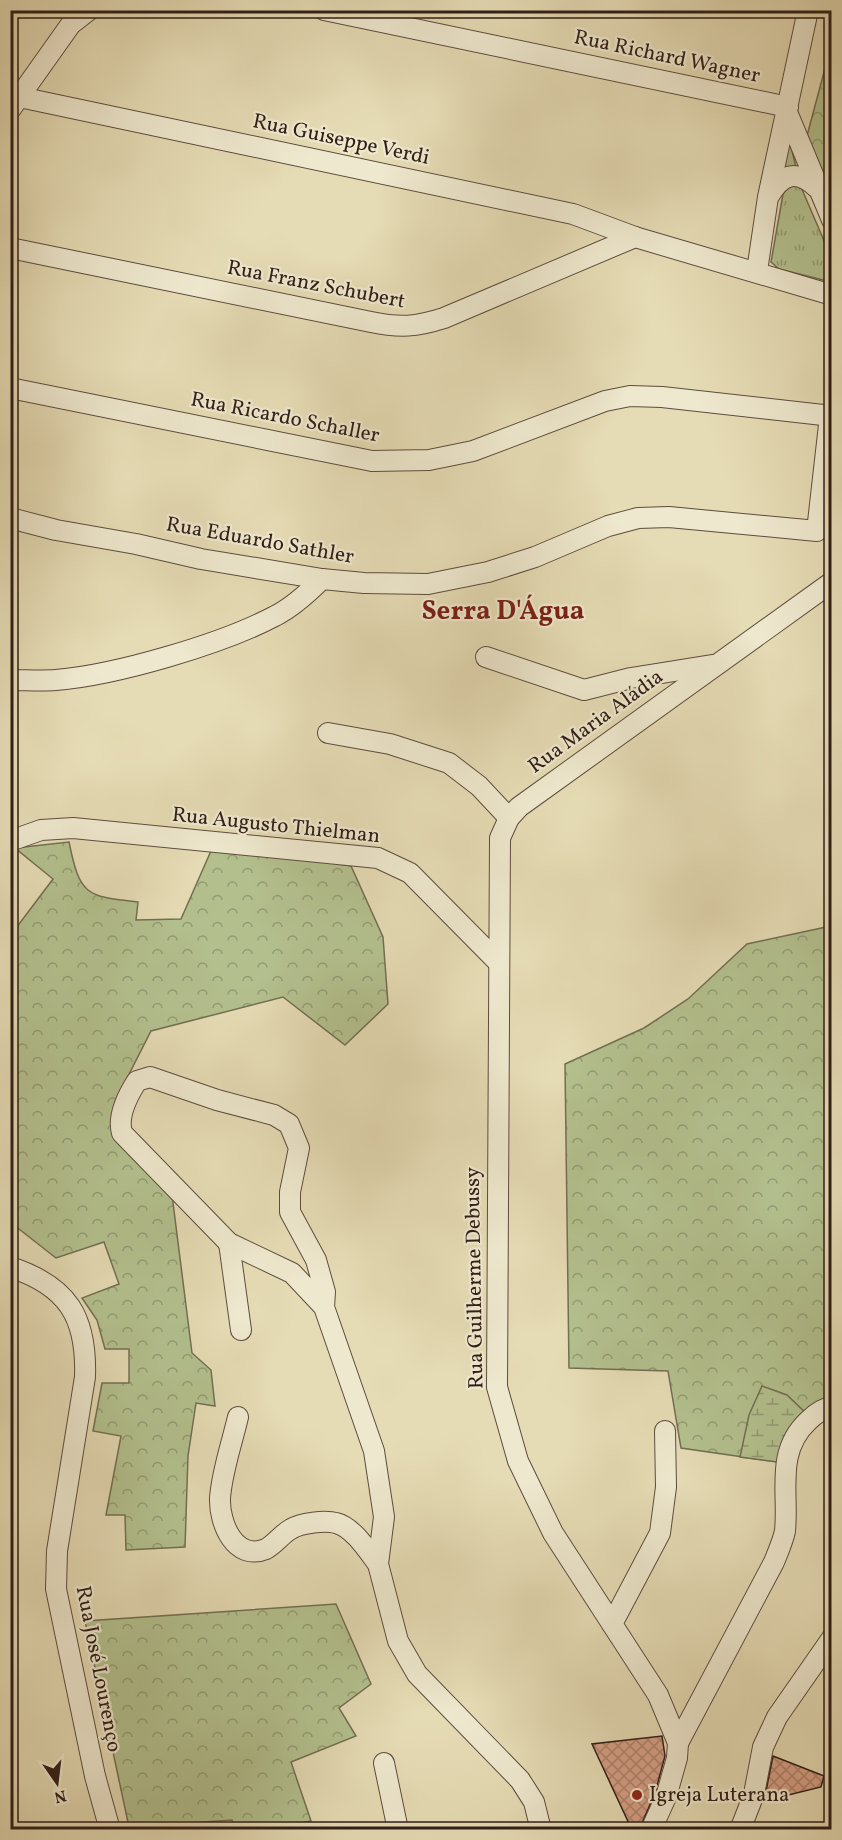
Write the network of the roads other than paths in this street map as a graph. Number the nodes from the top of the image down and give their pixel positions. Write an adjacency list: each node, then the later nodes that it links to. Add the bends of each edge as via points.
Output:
1 (88, 10): 4 (street, Rua Guiseppe Verdi, via 72,24)
2 (324, 10): 5 (street, Rua Richard Wagner)
3 (808, 10): 5 (street)
4 (13, 101): 9 (street, Rua Guiseppe Verdi, via 573,214)
5 (788, 110): 6 (street); 7 (street)
6 (816, 187): 7 (street, via 805,176 794,175 776,185); 8 (street)
7 (768, 197): 11 (street)
8 (831, 220)
9 (635, 237): 10 (street, Rua Franz Schubert, via 444,318 406,327); 11 (street, Rua Guiseppe Verdi)
10 (10, 248)
11 (757, 271): 12 (street, Rua Guiseppe Verdi)
12 (831, 295)
13 (10, 388): 14 (street, Rua Ricardo Schaller, via 372,461 429,460 473,451 605,401 630,396)
14 (831, 416): 16 (street, Rua Eduardo Sathler, via 817,531 669,517 638,518 488,572 428,584)
15 (10, 518): 16 (street, Rua Eduardo Sathler)
16 (322, 579): 20 (street, via 276,616 190,649 57,680)
17 (831, 582): 19 (street, Rua Maria Aládia)
18 (486, 657): 19 (street, via 584,690)
19 (717, 664): 22 (street, Rua Maria Aládia)
20 (10, 680)
21 (328, 733): 22 (street, via 390,744 449,763)
22 (509, 818): 24 (street, via 500,838)
23 (10, 841): 24 (street, Rua Augusto Thielman, via 41,830 73,828 378,858 410,873)
24 (498, 963): 33 (street, Rua Guilherme Debussy, via 497,1387 508,1431 532,1491 553,1533)
25 (229, 1243): 27 (street, via 292,1273); 27 (street, via 122,1133 127,1099 142,1078 150,1077 274,1115 288,1124 299,1148 290,1212 316,1260 325,1292); 28 (street)
26 (10, 1267): 37 (street, Rua José Lourenço, via 42,1279 60,1292 75,1314 86,1353 57,1551 56,1589)
27 (324, 1306): 32 (street, via 380,1475 384,1517)
28 (240, 1330)
29 (831, 1407): 35 (street, via 799,1429 789,1449 783,1478 784,1533 774,1562)
30 (237, 1417): 32 (street, via 220,1498 225,1525 235,1546 257,1551 267,1548 293,1527 334,1522 356,1538)
31 (664, 1431): 33 (street, via 666,1487 660,1533)
32 (378, 1564): 39 (street, via 405,1656 417,1674 520,1780 534,1802)
33 (612, 1624): 35 (street, Rua Guilherme Debussy, via 658,1695)
34 (831, 1638): 41 (street, via 777,1717 763,1747 754,1794)
35 (678, 1743): 40 (street, via 666,1797)
36 (384, 1763): 38 (street)
37 (110, 1830)
38 (398, 1830)
39 (541, 1830)
40 (651, 1830)
41 (740, 1830)

